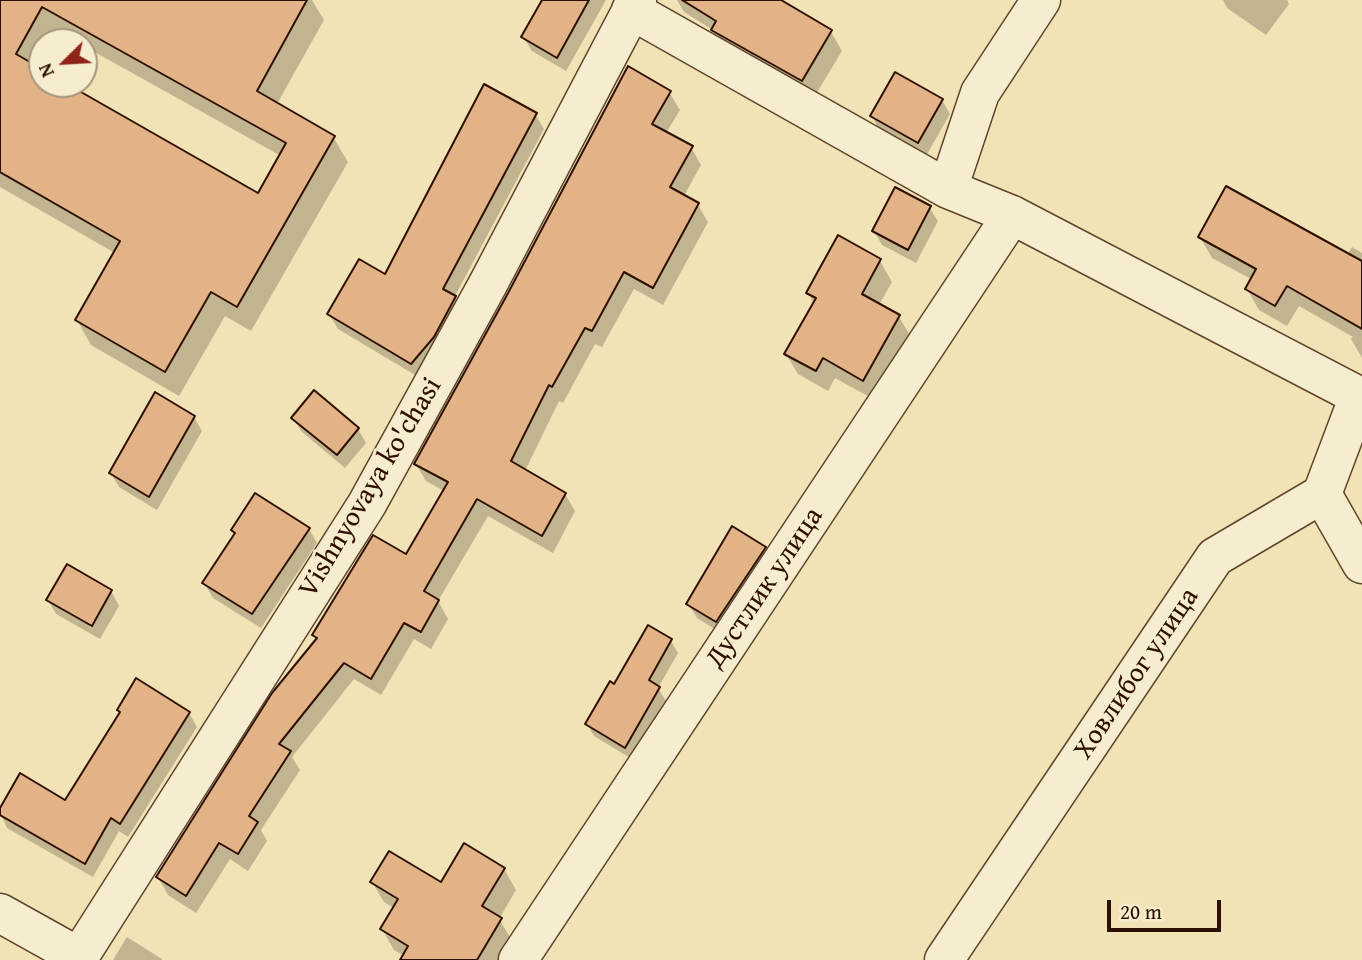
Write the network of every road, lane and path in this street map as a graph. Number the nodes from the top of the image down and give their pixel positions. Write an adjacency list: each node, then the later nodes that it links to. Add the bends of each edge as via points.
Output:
1 (1041, 0): 3 (street, via 979,93)
2 (634, 5): 3 (street); 8 (street, Vishnyovaya ko'chasi, via 367,504)
3 (948, 190): 4 (street)
4 (1012, 215): 5 (street, via 1359,396); 9 (street, Дустлик улица)
5 (1322, 494): 6 (street); 10 (street, Ховлибог улица, via 1215,558)
6 (1362, 564)
7 (0, 913): 8 (street)
8 (78, 958)
9 (518, 960)
10 (944, 960)

